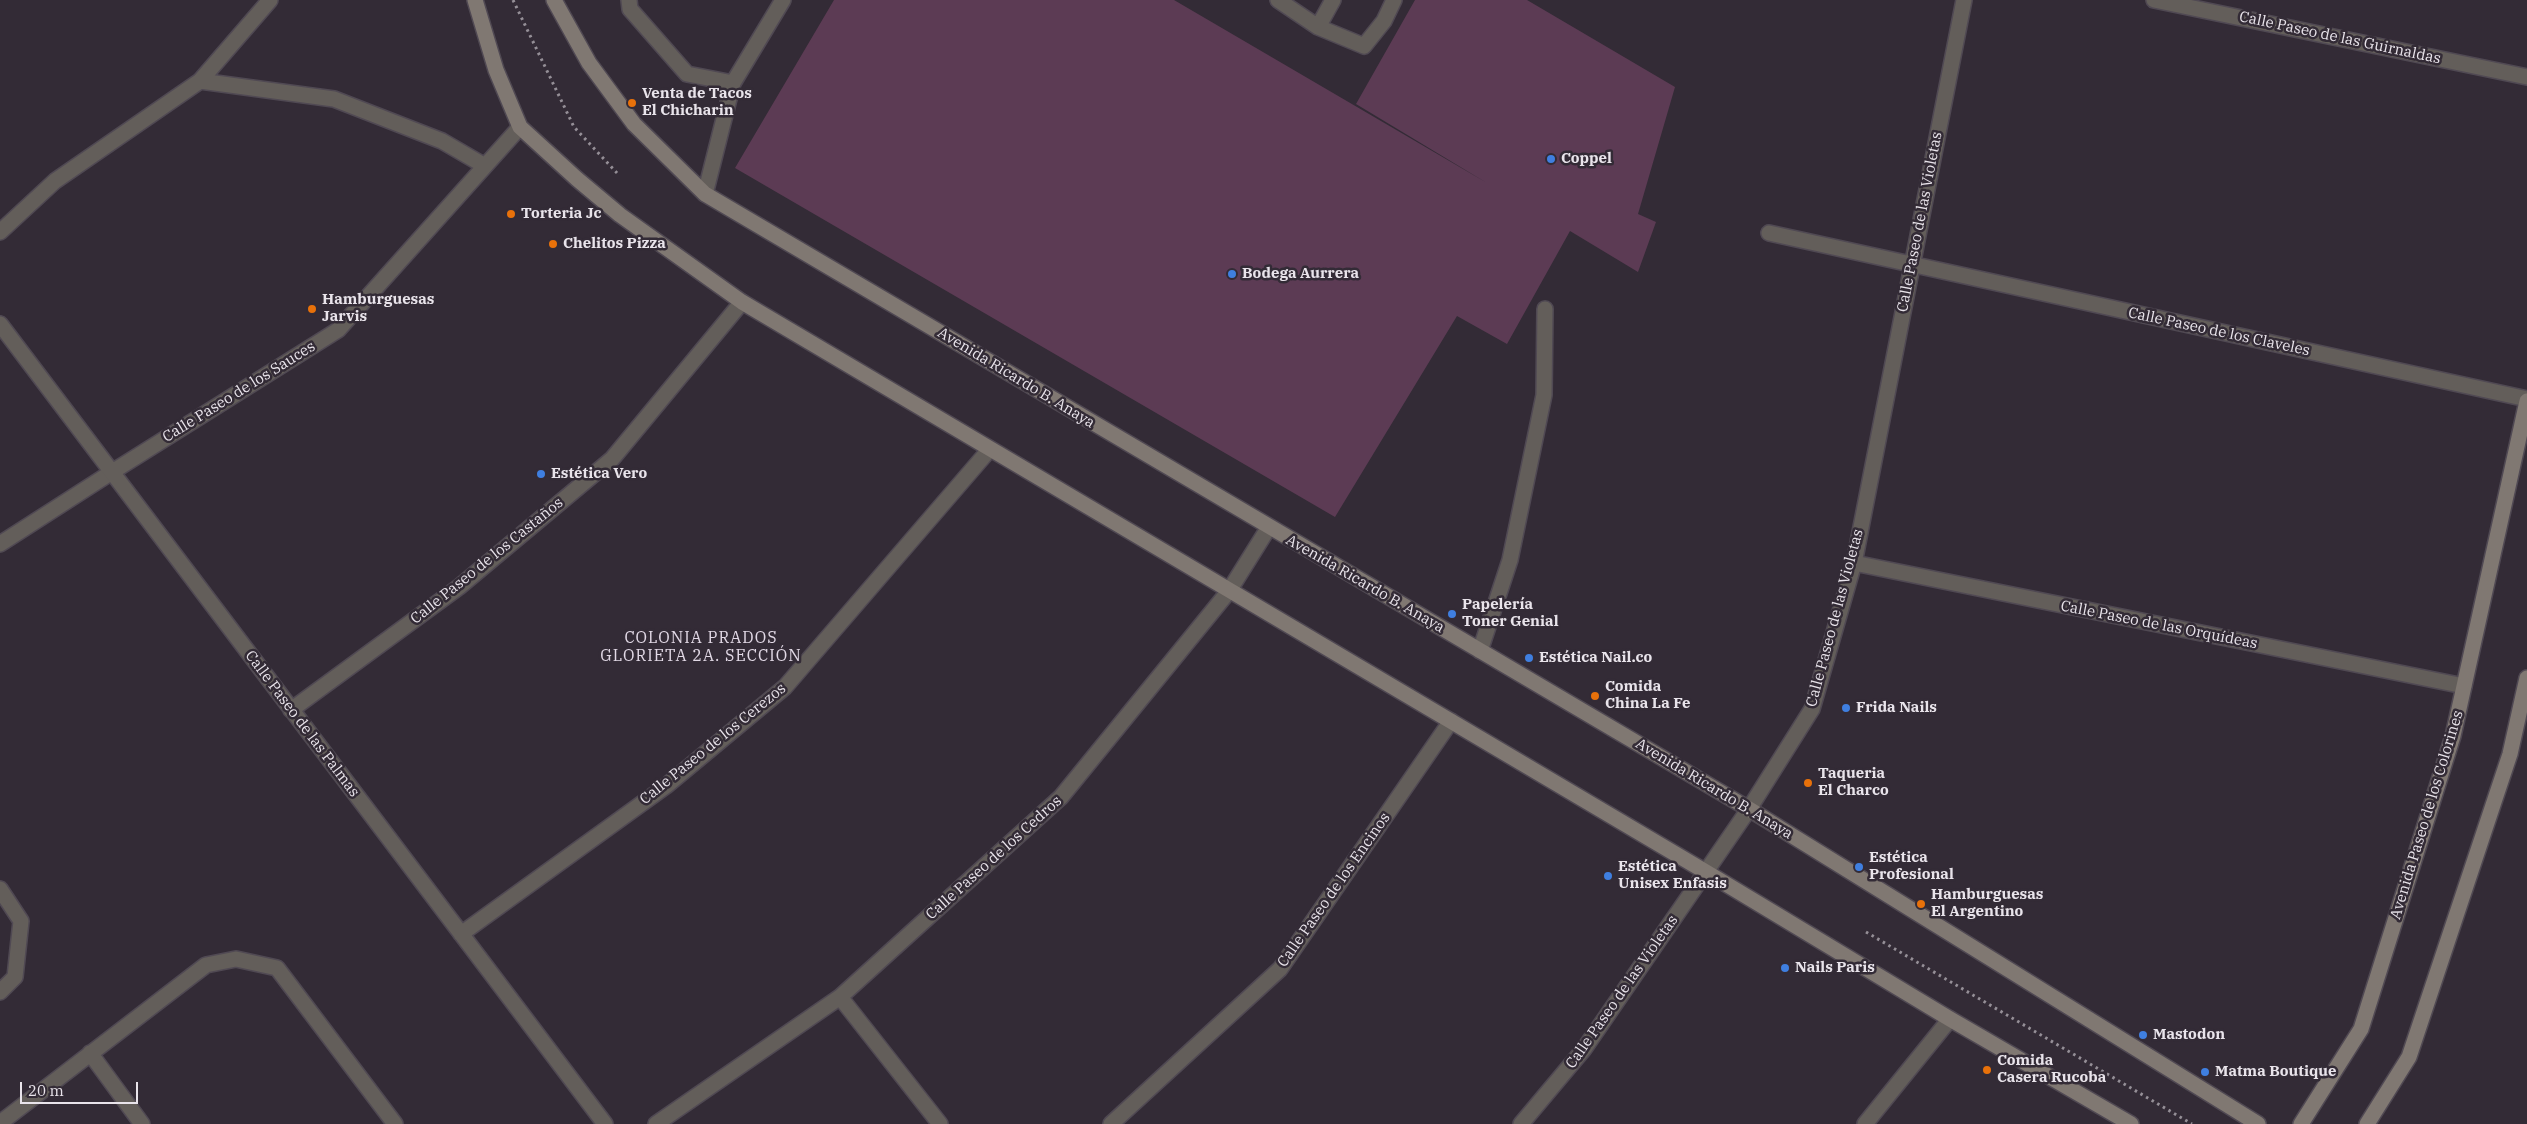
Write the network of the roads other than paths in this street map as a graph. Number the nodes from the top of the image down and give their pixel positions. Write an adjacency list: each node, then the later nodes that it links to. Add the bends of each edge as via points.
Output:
1 (270, 0): 13 (street)
2 (475, 0): 15 (main road, via 496,70)
3 (554, 0): 17 (main road, Avenida Ricardo B. Anaya, via 589,63 634,124)
4 (628, 0): 14 (street, via 630,9 687,74)
5 (783, 0): 14 (street)
6 (1278, 0): 11 (street)
7 (1333, 0): 11 (street)
8 (1394, 0): 11 (street, via 1384,21 1364,46)
9 (1964, 0): 20 (street, Calle Paseo de las Violetas)
10 (2154, 0): 12 (street, Calle Paseo de las Guirnaldas)
11 (1318, 27)
12 (2527, 77)
13 (200, 82): 16 (street, via 334,99 442,141); 18 (street, via 55,181)
14 (734, 83): 17 (street)
15 (520, 126): 16 (street, Calle Paseo de los Sauces); 21 (main road, via 620,215)
16 (485, 166): 26 (street, Calle Paseo de los Sauces, via 338,330)
17 (705, 194): 27 (main road, Avenida Ricardo B. Anaya)
18 (0, 232)
19 (1769, 232): 20 (street, Calle Paseo de los Claveles)
20 (1912, 265): 24 (street, Calle Paseo de los Claveles); 29 (street, Calle Paseo de las Violetas)
21 (742, 302): 25 (main road); 35 (street, Calle Paseo de los Castaños, via 612,459 459,588)
22 (1545, 309): 31 (street, via 1544,395 1510,560)
23 (0, 324): 26 (street, Calle Paseo de las Palmas)
24 (2527, 400): 33 (main road, Avenida Paseo de los Colorines)
25 (990, 449): 30 (main road); 40 (street, Calle Paseo de los Cerezos, via 785,687 666,786)
26 (112, 472): 28 (street, Calle Paseo de los Sauces); 35 (street, Calle Paseo de las Palmas)
27 (1269, 528): 30 (street, Calle Paseo de los Cedros); 31 (main road, Avenida Ricardo B. Anaya)
28 (0, 544)
29 (1854, 563): 33 (street, Calle Paseo de las Orquídeas); 37 (street, Calle Paseo de las Violetas, via 1812,709)
30 (1229, 591): 36 (main road); 42 (street, Calle Paseo de los Cedros, via 1061,797)
31 (1480, 651): 37 (main road, Avenida Ricardo B. Anaya)
32 (2527, 678): 34 (main road)
33 (2464, 686): 56 (main road, Avenida Paseo de los Colorines, via 2453,736 2360,1029)
34 (2524, 706): 57 (main road, via 2410,1057)
35 (291, 710): 40 (street, Calle Paseo de las Palmas)
36 (1451, 722): 38 (main road); 51 (street, Calle Paseo de los Encinos, via 1280,969)
37 (1749, 809): 38 (street, Calle Paseo de las Violetas); 55 (main road, Avenida Ricardo B. Anaya)
38 (1706, 872): 43 (main road); 52 (street, Calle Paseo de las Violetas, via 1584,1049)
39 (0, 889): 41 (street, via 21,921 15,977)
40 (461, 934): 48 (street, Calle Paseo de las Palmas)
41 (0, 992)
42 (840, 998): 49 (street, Calle Paseo de los Cedros); 50 (street)
43 (1950, 1019): 53 (street); 54 (main road)
44 (90, 1054): 45 (street); 46 (street); 47 (street, via 206,965 236,959 277,968)
45 (0, 1122)
46 (142, 1124)
47 (395, 1124)
48 (605, 1124)
49 (656, 1124)
50 (940, 1124)
51 (1111, 1124)
52 (1522, 1124)
53 (1865, 1124)
54 (2131, 1124)
55 (2258, 1124)
56 (2300, 1124)
57 (2367, 1124)

